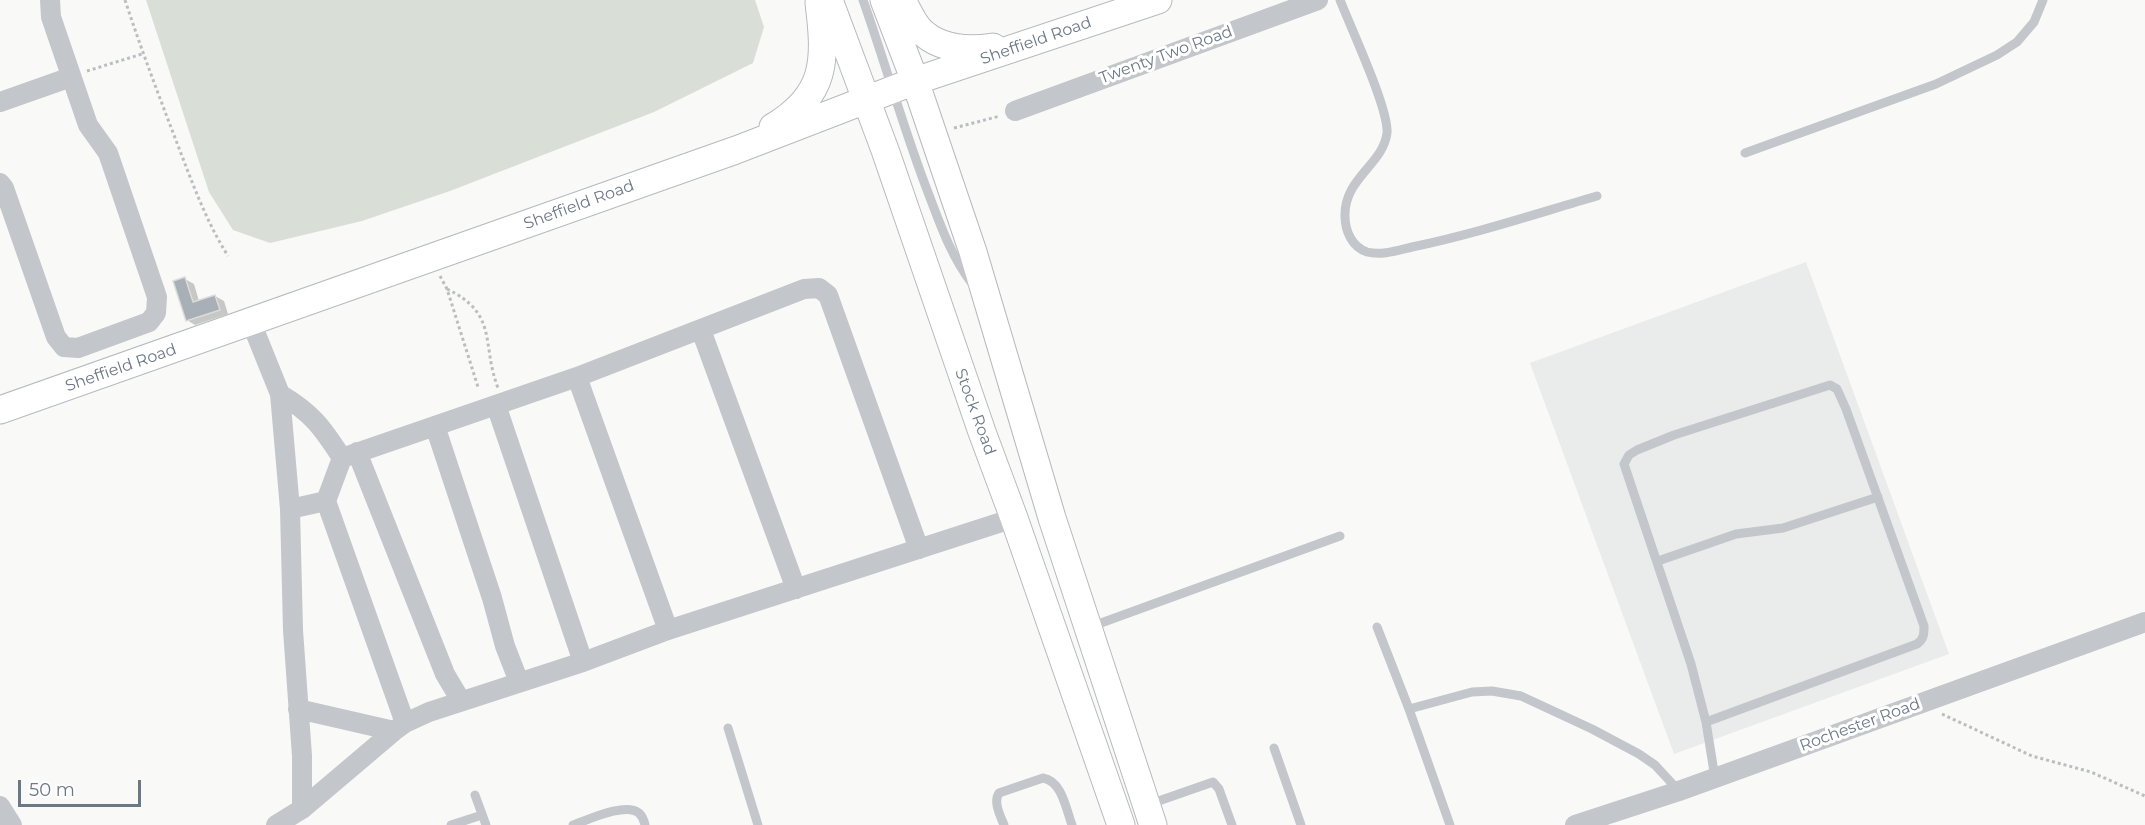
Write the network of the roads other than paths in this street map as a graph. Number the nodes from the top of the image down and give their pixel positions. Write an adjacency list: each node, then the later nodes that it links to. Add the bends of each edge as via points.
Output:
1 (50, 0): 12 (street, via 51,17)
2 (819, 0): 17 (main road, via 824,47 817,82 790,117)
3 (829, 0): 14 (main road, Stock Road)
4 (863, 0): 13 (lane)
5 (884, 0): 13 (main road)
6 (902, 0): 11 (main road, via 918,28 939,43 957,48 978,49)
7 (1158, 0): 11 (main road, Sheffield Road)
8 (1318, 0): 16 (street, Twenty Two Road)
9 (1340, 0): 20 (lane, via 1379,98 1387,133 1373,162 1350,190 1346,203 1346,229 1365,252 1455,238)
10 (2043, 0): 18 (lane, via 2034,22 2017,42 1997,55 1936,84)
11 (1043, 38): 13 (main road, Sheffield Road)
12 (71, 77): 15 (street); 19 (street, via 88,125 108,153 157,297 156,313 149,322 78,348 64,347)
13 (904, 85): 14 (main road, Sheffield Road); 39 (main road, via 973,252)
14 (866, 100): 17 (main road, Sheffield Road); 32 (main road, Stock Road)
15 (0, 102)
16 (1015, 111)
17 (736, 150): 21 (main road, Sheffield Road)
18 (1745, 153)
19 (0, 183)
20 (1597, 196)
21 (251, 321): 24 (street); 26 (main road, Sheffield Road)
22 (701, 330): 23 (street); 34 (street, via 804,289 824,290); 36 (street)
23 (577, 377): 25 (street); 40 (street)
24 (280, 394): 28 (street, via 303,408); 31 (street)
25 (500, 403): 27 (street); 41 (street)
26 (0, 411)
27 (435, 426): 28 (street); 42 (street)
28 (350, 455): 30 (street); 43 (street, via 445,674)
29 (1878, 497): 35 (lane, via 1783,528 1736,534); 35 (lane, via 1841,396 1837,389 1821,387 1674,435 1629,455 1624,465); 46 (lane, via 1924,626 1922,640)
30 (326, 501): 31 (street); 47 (street)
31 (290, 509): 44 (street)
32 (1014, 518): 34 (street); 65 (main road, Stock Road)
33 (1340, 536): 39 (lane)
34 (918, 549): 36 (street)
35 (1658, 561): 46 (lane)
36 (796, 589): 40 (street)
37 (2145, 622): 50 (street, Rochester Road)
38 (1377, 627): 45 (lane)
39 (1088, 628): 55 (main road)
40 (668, 630): 41 (street)
41 (583, 662): 42 (street)
42 (519, 682): 43 (street)
43 (461, 701): 47 (street)
44 (298, 709): 47 (street); 54 (street)
45 (1409, 709): 51 (lane, via 1472,692 1521,696 1639,754); 68 (lane)
46 (1706, 722): 50 (lane)
47 (399, 727): 54 (street)
48 (728, 728): 62 (lane)
49 (1274, 748): 67 (lane)
50 (1715, 778): 51 (street, Rochester Road)
51 (1679, 791): 69 (street, Rochester Road)
52 (475, 795): 56 (lane)
53 (0, 806): 57 (street)
54 (302, 809): 58 (street)
55 (1150, 815): 66 (lane, via 1213,782 1220,789)
56 (484, 820): 59 (lane)
57 (12, 825)
58 (276, 825)
59 (451, 825)
60 (573, 825): 61 (lane, via 633,809 641,814)
61 (645, 825)
62 (758, 825)
63 (1004, 825): 64 (lane, via 997,795 1043,778 1053,781 1058,788)
64 (1072, 825)
65 (1121, 825)
66 (1232, 825)
67 (1301, 825)
68 (1450, 825)
69 (1575, 825)

